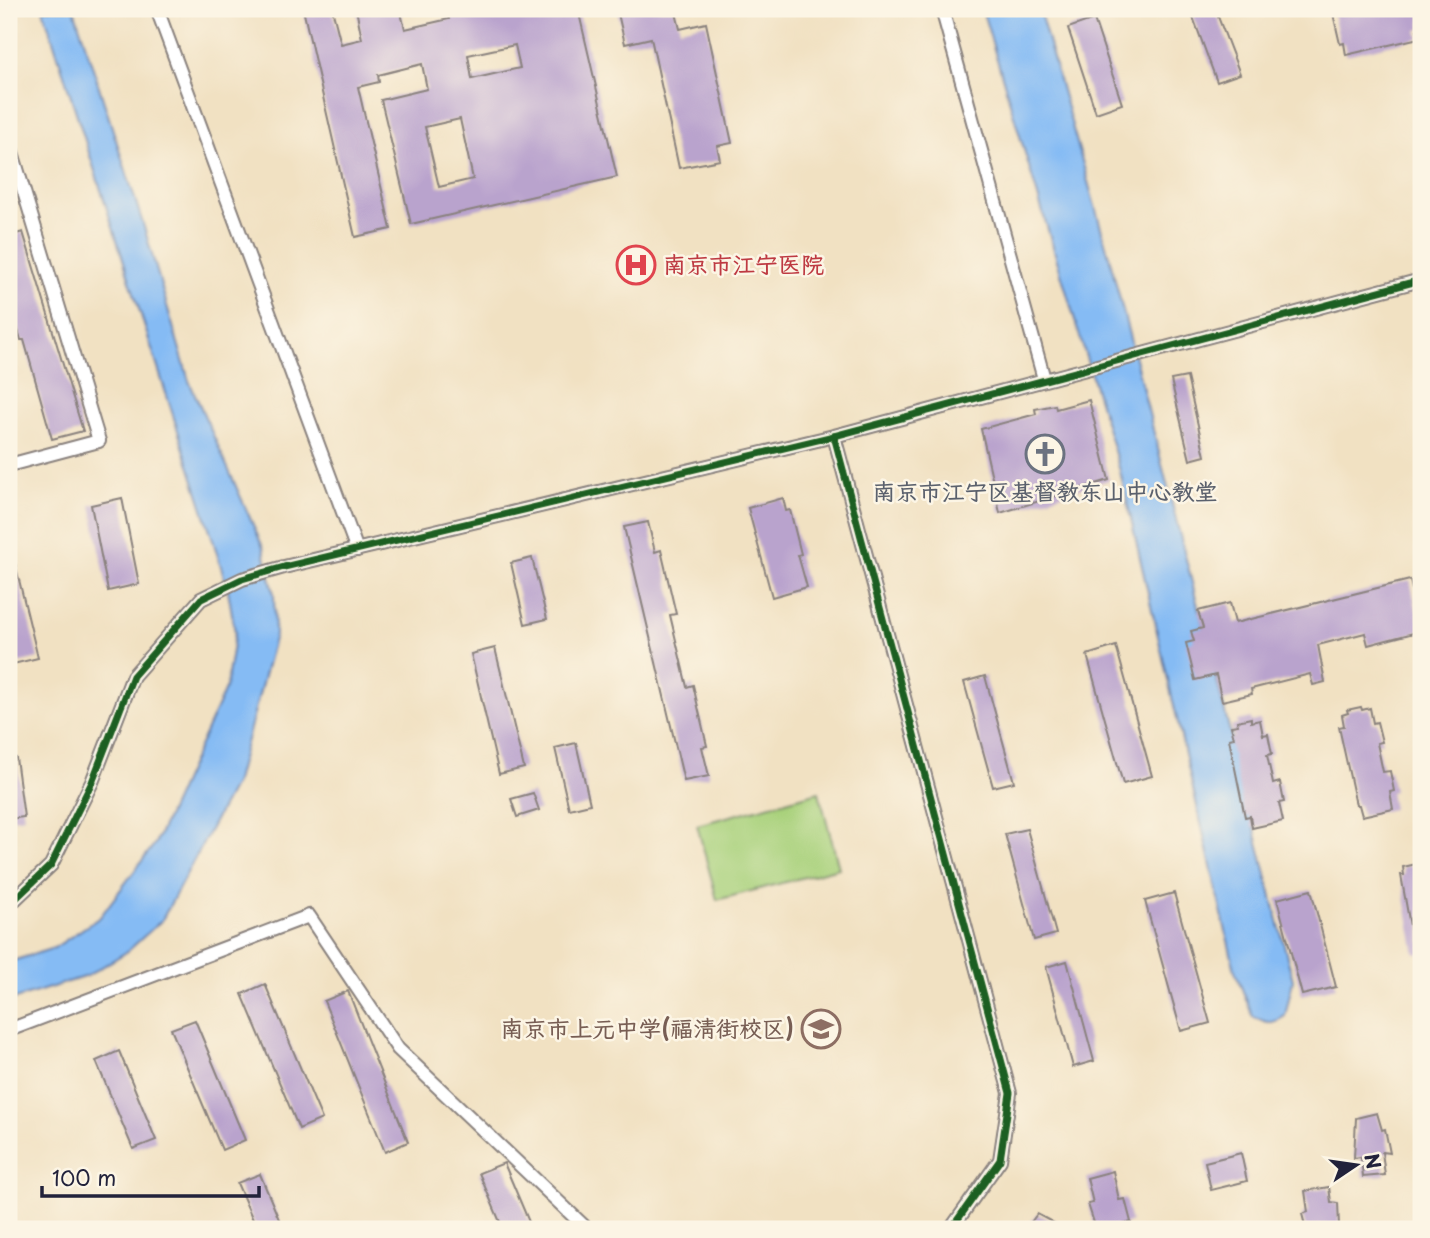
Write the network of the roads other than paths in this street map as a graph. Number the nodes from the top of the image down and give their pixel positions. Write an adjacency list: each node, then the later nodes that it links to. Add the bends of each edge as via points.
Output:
1 (157, 9): 8 (street)
2 (942, 9): 5 (street)
3 (9, 142): 7 (street, via 99,441)
4 (1421, 280): 5 (street)
5 (1044, 379): 6 (street)
6 (834, 436): 8 (street); 12 (street, via 1010,1093 1000,1160)
7 (9, 465)
8 (357, 550): 9 (street, via 242,579 201,599 132,676 92,782 51,865)
9 (9, 905)
10 (9, 1030): 11 (street, via 309,916 398,1049)
11 (587, 1229)
12 (951, 1229)

